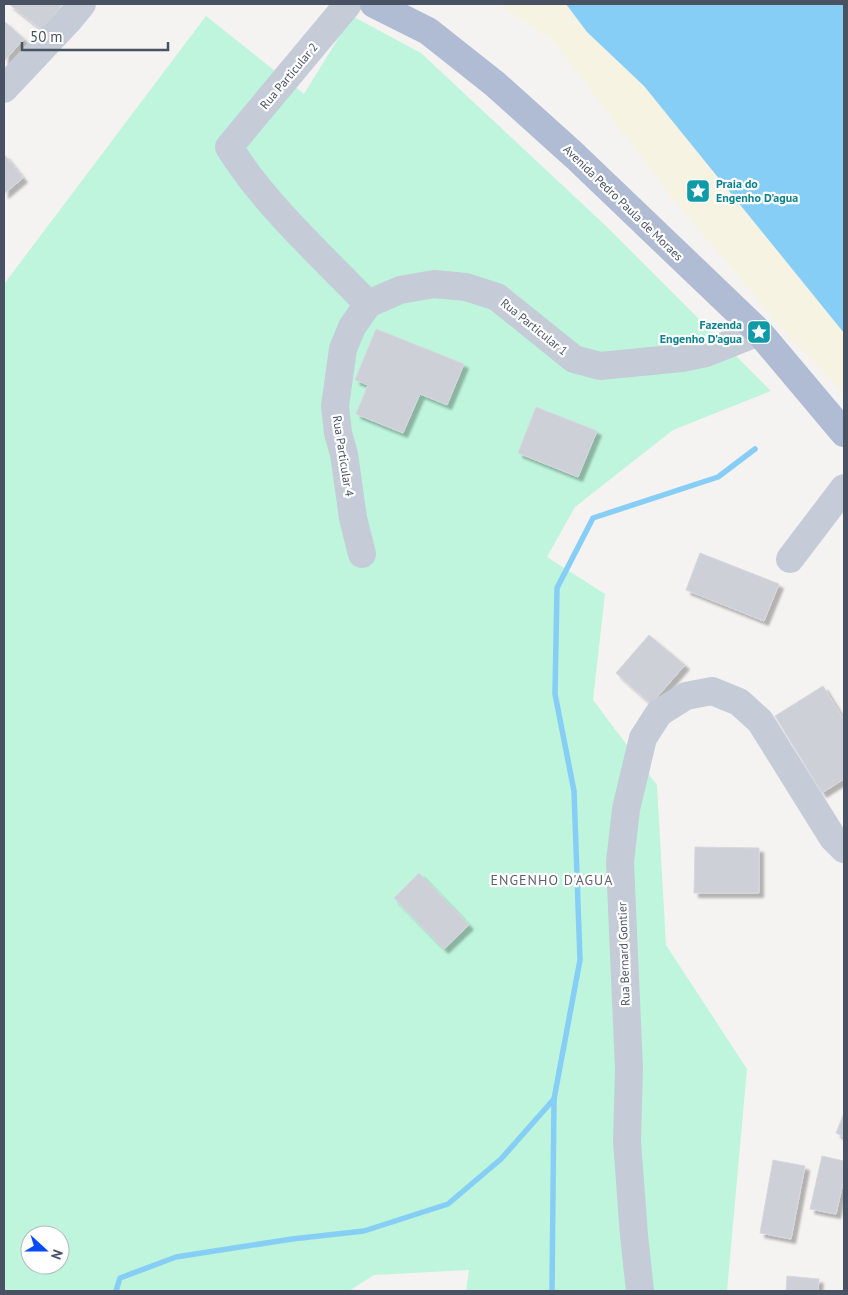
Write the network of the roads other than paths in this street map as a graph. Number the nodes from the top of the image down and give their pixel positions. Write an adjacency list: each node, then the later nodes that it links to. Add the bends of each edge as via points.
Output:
1 (82, 4): 4 (street)
2 (348, 4): 5 (street, Rua Particular 2, via 229,148 244,172 275,207)
3 (374, 4): 6 (main road, Avenida Pedro Paula de Moraes, via 428,31 495,84)
4 (4, 89)
5 (368, 304): 6 (street, Rua Particular 1, via 400,290 434,284 466,287 497,297 574,359 600,366 706,353); 9 (street, Rua Particular 4, via 352,327 343,349 335,406)
6 (759, 332): 7 (main road, Avenida Pedro Paula de Moraes)
7 (844, 433)
8 (844, 488): 10 (street)
9 (362, 554)
10 (790, 559)
11 (844, 849): 12 (street, Rua Bernard Gontier, via 833,838 760,721 739,702 712,691 686,696 658,714 643,738 626,809 620,862 629,1069 627,1141)
12 (640, 1291)

